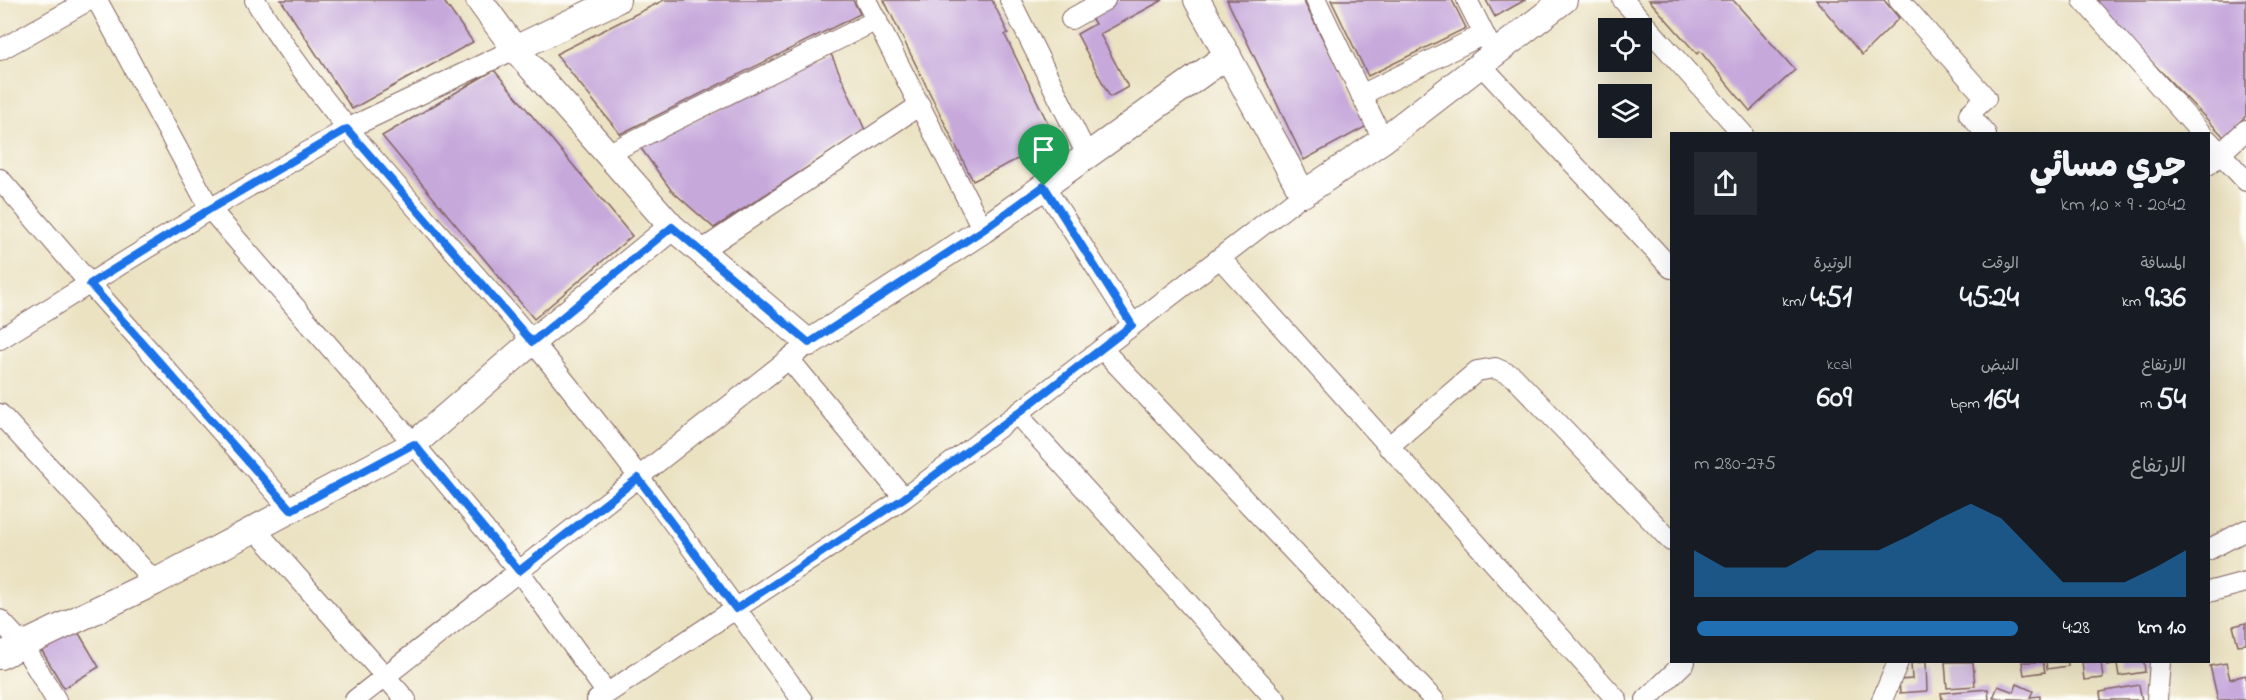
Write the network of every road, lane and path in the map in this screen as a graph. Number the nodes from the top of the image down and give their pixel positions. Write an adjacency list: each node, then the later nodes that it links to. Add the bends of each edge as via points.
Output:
1 (89, 0): 19 (street)
2 (97, 0): 37 (street)
3 (255, 0): 24 (street, via 283,45)
4 (479, 0): 18 (street)
5 (617, 0): 18 (street)
6 (866, 0): 17 (street)
7 (1010, 0): 32 (street)
8 (1105, 0): 16 (street)
9 (1197, 0): 21 (street)
10 (1316, 0): 22 (street)
11 (1467, 0): 20 (street)
12 (1564, 0): 20 (street)
13 (1623, 0): 26 (street)
14 (1899, 0): 27 (street, via 1986,98 1969,114)
15 (2083, 0): 28 (street)
16 (1071, 19)
17 (877, 20): 23 (street); 31 (street)
18 (515, 49): 24 (street); 31 (street)
19 (0, 50)
20 (1486, 51): 22 (street); 29 (street); 42 (street)
21 (1228, 55): 32 (street); 36 (street)
22 (1361, 95): 29 (street)
23 (920, 105): 39 (street); 40 (street)
24 (347, 129): 37 (street); 46 (street)
25 (2246, 130): 30 (street)
26 (1741, 132)
27 (1984, 132)
28 (2200, 132)
29 (1383, 140): 36 (street)
30 (2212, 153): 34 (street)
31 (608, 154): 38 (street)
32 (1087, 155): 35 (street)
33 (0, 179): 43 (street)
34 (2246, 182)
35 (1044, 186): 39 (street); 44 (street)
36 (1303, 194): 41 (street)
37 (210, 209): 43 (street); 52 (street)
38 (672, 227): 40 (street); 46 (street)
39 (983, 230): 47 (street)
40 (701, 251): 47 (street)
41 (1220, 258): 44 (street); 53 (street)
42 (1670, 267)
43 (90, 284): 45 (street); 56 (street)
44 (1132, 325): 48 (street)
45 (0, 339)
46 (532, 342): 52 (street); 54 (street)
47 (809, 343): 49 (street)
48 (1102, 349): 51 (street); 78 (street)
49 (789, 359): 54 (street); 55 (street)
50 (0, 414): 62 (street)
51 (1017, 414): 55 (street); 77 (street)
52 (414, 444): 56 (street); 61 (street)
53 (1388, 447): 59 (street, via 1477,371 1495,368 1513,376); 79 (street)
54 (638, 478): 61 (street); 65 (street)
55 (904, 498): 65 (street)
56 (291, 510): 57 (street)
57 (255, 529): 62 (street); 71 (street)
58 (2246, 530): 60 (street)
59 (1670, 540)
60 (2210, 549)
61 (519, 571): 71 (street); 72 (street)
62 (155, 582): 67 (street)
63 (2246, 582): 64 (street)
64 (2210, 591)
65 (736, 609): 72 (street); 76 (street)
66 (0, 621): 67 (street)
67 (11, 651): 73 (street)
68 (1684, 663): 80 (street)
69 (1898, 663): 81 (street)
70 (2160, 663): 82 (street)
71 (386, 676): 74 (street); 75 (street)
72 (602, 696)
73 (56, 700)
74 (355, 700)
75 (405, 700)
76 (802, 700)
77 (1276, 700)
78 (1434, 700)
79 (1617, 700)
80 (1646, 700)
81 (1882, 700)
82 (2157, 700)

